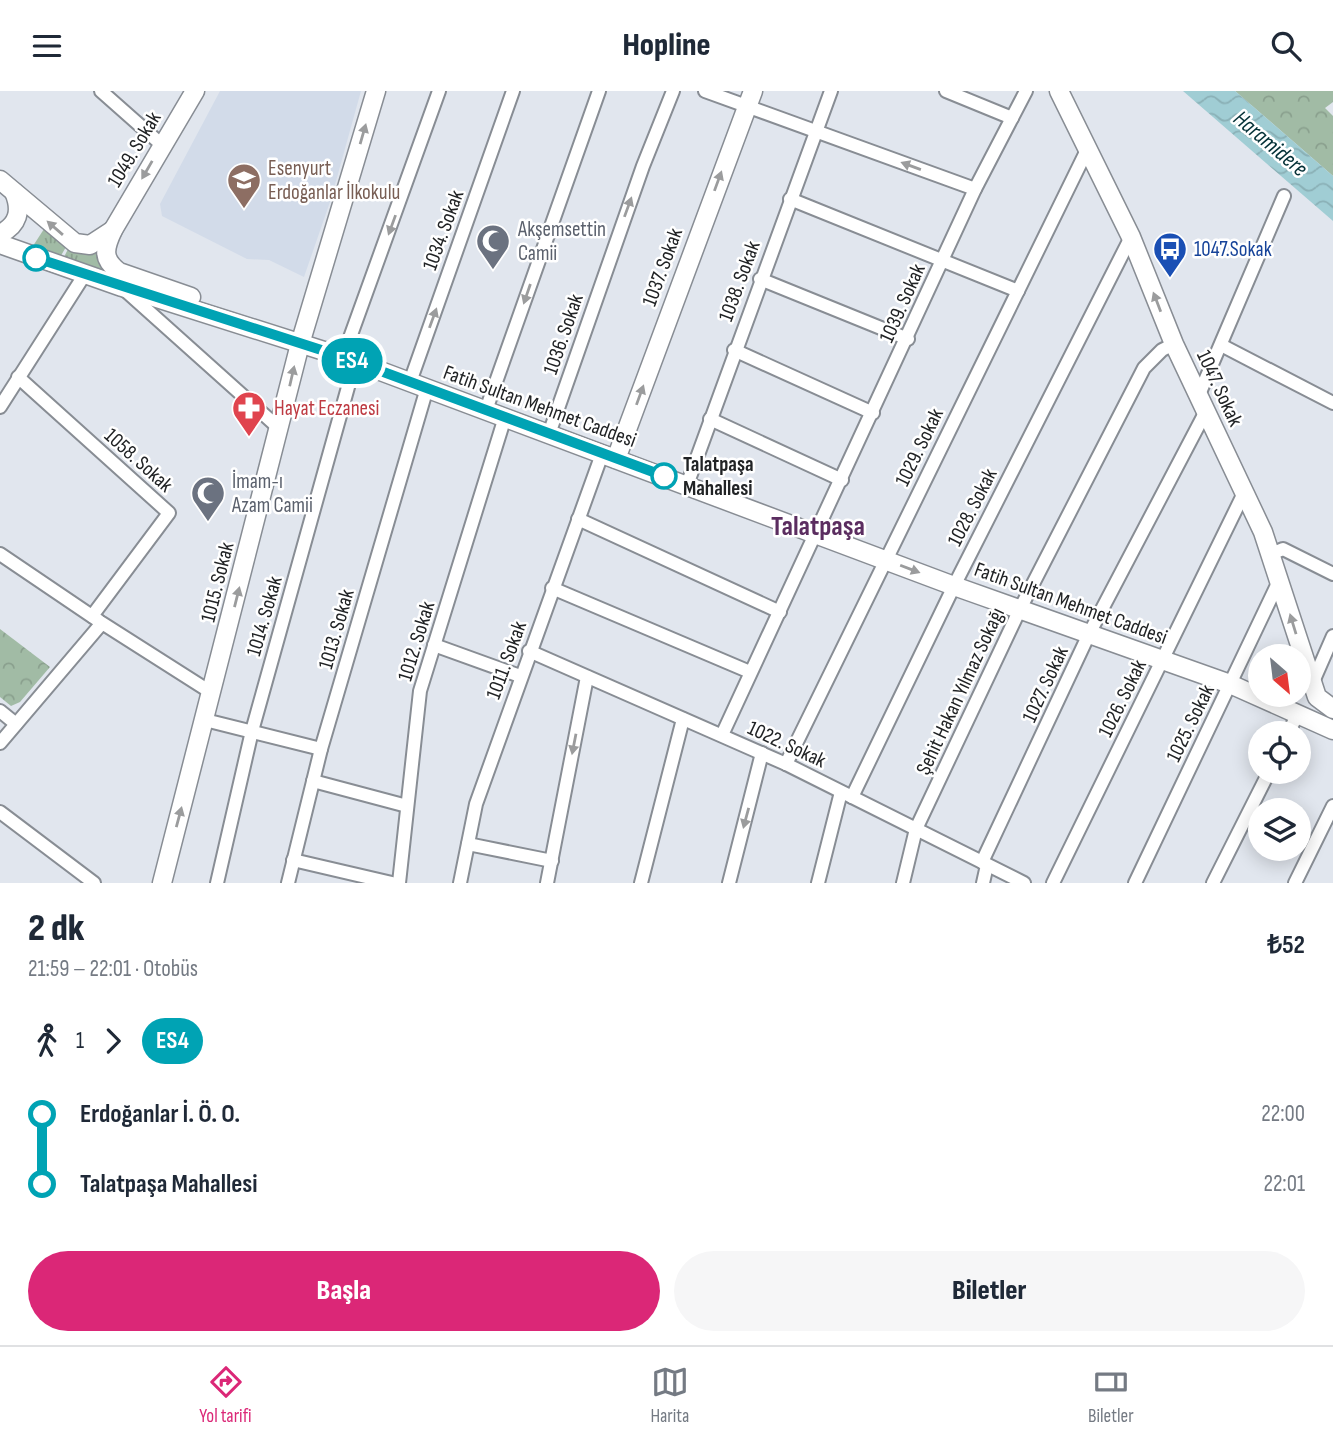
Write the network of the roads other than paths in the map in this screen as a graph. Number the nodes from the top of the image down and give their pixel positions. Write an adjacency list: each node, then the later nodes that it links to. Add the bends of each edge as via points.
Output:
1 (101, 91): 16 (street)
2 (195, 91): 16 (main road, 1049. Sokak)
3 (376, 91): 33 (main road, 1015. Sokak, one-way to 3)
4 (439, 91): 37 (street, 1014. Sokak, one-way to 37)
5 (513, 91): 39 (street, 1034. Sokak, one-way to 5)
6 (599, 91): 43 (street, one-way to 43)
7 (673, 91): 48 (street, 1036. Sokak, one-way to 7)
8 (705, 91): 13 (street)
9 (831, 91): 15 (street, 1038. Sokak)
10 (946, 91): 14 (street)
11 (1026, 91): 14 (street, 1039. Sokak)
12 (1059, 91): 17 (main road, 1047. Sokak)
13 (749, 98): 15 (street); 49 (main road, 1037. Sokak, one-way to 13)
14 (1012, 118): 19 (street, 1039. Sokak)
15 (815, 132): 19 (street, one-way to 15); 21 (street, 1038. Sokak)
16 (162, 145): 22 (main road, 1049. Sokak, one-way to 22)
17 (1088, 148): 24 (main road, 1047. Sokak); 30 (street, 1029. Sokak)
18 (7, 186): 22 (main road, one-way to 18, via 90,245 75,243); 23 (main road, via 19,205 16,221)
19 (975, 189): 26 (street, 1039. Sokak)
20 (1284, 196): 35 (street, 1027. Sokak)
21 (790, 199): 26 (street); 28 (street, 1038. Sokak)
22 (113, 230): 31 (main road, via 106,258 119,272 196,299)
23 (0, 235)
24 (1131, 237): 34 (main road, 1047. Sokak, one-way to 24); 60 (street, 1028. Sokak)
25 (0, 244): 27 (main road, Fatih Sultan Mehmet Caddesi)
26 (942, 262): 30 (street); 32 (street, 1039. Sokak)
27 (85, 274): 29 (main road, Fatih Sultan Mehmet Caddesi); 38 (street)
28 (760, 279): 32 (street); 36 (street, 1038. Sokak)
29 (122, 287): 31 (main road, Fatih Sultan Mehmet Caddesi); 47 (street)
30 (1018, 291): 57 (street, 1029. Sokak)
31 (244, 325): 33 (main road, Fatih Sultan Mehmet Caddesi)
32 (908, 339): 44 (street, 1039. Sokak)
33 (300, 344): 37 (main road, Fatih Sultan Mehmet Caddesi); 47 (main road, 1015. Sokak, one-way to 33)
34 (1174, 344): 41 (main road, 1047. Sokak); 62 (street, Şehit Hakan Yılmaz Sokağı, via 1144,368)
35 (1220, 345): 40 (street); 41 (street, 1027. Sokak)
36 (734, 350): 44 (street); 46 (street, 1038. Sokak)
37 (349, 359): 39 (main road, Fatih Sultan Mehmet Caddesi); 84 (street, 1014. Sokak)
38 (18, 377): 42 (street); 64 (street, 1058. Sokak, via 169,513)
39 (419, 385): 43 (main road, Fatih Sultan Mehmet Caddesi); 87 (street, 1013. Sokak)
40 (1333, 403)
41 (1202, 405): 52 (main road, 1047. Sokak); 65 (street, 1027. Sokak)
42 (0, 407)
43 (486, 410): 45 (main road, Fatih Sultan Mehmet Caddesi)
44 (873, 412): 50 (street, 1039. Sokak)
45 (505, 417): 48 (main road, Fatih Sultan Mehmet Caddesi); 67 (street, 1012. Sokak)
46 (710, 419): 50 (street); 51 (street, 1038. Sokak)
47 (280, 429): 75 (main road, 1015. Sokak, one-way to 47)
48 (549, 434): 49 (main road, Fatih Sultan Mehmet Caddesi)
49 (609, 456): 51 (main road, Fatih Sultan Mehmet Caddesi); 53 (street, 1011. Sokak)
50 (842, 480): 54 (street, 1039. Sokak)
51 (687, 485): 54 (main road, Fatih Sultan Mehmet Caddesi)
52 (1244, 493): 56 (main road, 1047. Sokak); 69 (street, 1026. Sokak)
53 (578, 519): 61 (street, 1011. Sokak); 63 (street)
54 (818, 534): 57 (main road, Fatih Sultan Mehmet Caddesi); 63 (street, 1039. Sokak)
55 (0, 554): 64 (street)
56 (1271, 554): 58 (street, via 1283,549); 59 (main road, 1047. Sokak)
57 (885, 559): 60 (main road, Fatih Sultan Mehmet Caddesi, one-way to 60); 89 (street, 1029. Sokak)
58 (1333, 574)
59 (1280, 579): 73 (street, 1025. Sokak); 74 (main road, 1047. Sokak, one-way to 59)
60 (954, 586): 62 (main road, Fatih Sultan Mehmet Caddesi); 92 (street, 1028. Sokak)
61 (552, 588): 68 (street, 1011. Sokak); 70 (street)
62 (1020, 609): 65 (main road, Fatih Sultan Mehmet Caddesi); 96 (street, Şehit Hakan Yılmaz Sokağı)
63 (779, 612): 70 (street, 1039. Sokak)
64 (97, 619): 75 (street); 82 (street)
65 (1090, 634): 69 (main road, Fatih Sultan Mehmet Caddesi); 100 (street, 1027. Sokak)
66 (1333, 636): 74 (street)
67 (435, 645): 71 (street); 93 (street, 1012. Sokak, via 420,691)
68 (529, 651): 71 (street, 1011. Sokak); 72 (street, 1022. Sokak)
69 (1162, 660): 73 (main road, Fatih Sultan Mehmet Caddesi); 115 (street, 1026. Sokak)
70 (750, 672): 85 (street, 1039. Sokak)
71 (520, 676): 97 (street, 1011. Sokak, via 476,804)
72 (587, 677): 79 (street, 1022. Sokak); 99 (street, one-way to 99)
73 (1230, 684): 78 (main road, Fatih Sultan Mehmet Caddesi); 116 (street, 1025. Sokak)
74 (1312, 684): 76 (main road, 1047. Sokak, via 1317,697)
75 (212, 693): 80 (main road, 1015. Sokak)
76 (1331, 708)
77 (0, 711): 82 (street)
78 (1298, 713): 81 (street); 83 (main road, Fatih Sultan Mehmet Caddesi)
79 (682, 719): 85 (street, 1022. Sokak); 109 (street)
80 (205, 720): 84 (street); 102 (main road, 1015. Sokak, one-way to 80)
81 (1294, 721)
82 (16, 724): 86 (street)
83 (1333, 730)
84 (252, 731): 87 (street); 103 (street, 1014. Sokak)
85 (722, 735): 88 (street, 1022. Sokak)
86 (0, 743)
87 (321, 749): 90 (street, 1013. Sokak)
88 (762, 754): 89 (street, 1022. Sokak); 110 (street, one-way to 110)
89 (786, 764): 92 (street, 1022. Sokak)
90 (313, 781): 93 (street); 98 (street, 1013. Sokak)
91 (1263, 784): 117 (street)
92 (846, 794): 96 (street, 1022. Sokak); 111 (street, 1028. Sokak)
93 (407, 806): 106 (street, 1012. Sokak)
94 (1333, 806): 118 (street)
95 (0, 811): 101 (street)
96 (916, 829): 100 (street, 1022. Sokak); 112 (street, Şehit Hakan Yılmaz Sokağı)
97 (468, 844): 99 (street); 107 (street, 1011. Sokak)
98 (293, 860): 104 (street, 1013. Sokak); 105 (street)
99 (552, 861): 108 (street)
100 (985, 863): 113 (street, 1027. Sokak); 114 (street, 1022. Sokak)
101 (94, 883)
102 (162, 883)
103 (217, 883)
104 (288, 883)
105 (392, 883)
106 (399, 883)
107 (460, 883)
108 (547, 883)
109 (641, 883)
110 (729, 883)
111 (818, 883)
112 (902, 883)
113 (983, 883)
114 (1024, 883)
115 (1053, 883)
116 (1135, 883)
117 (1213, 883)
118 (1295, 883)

